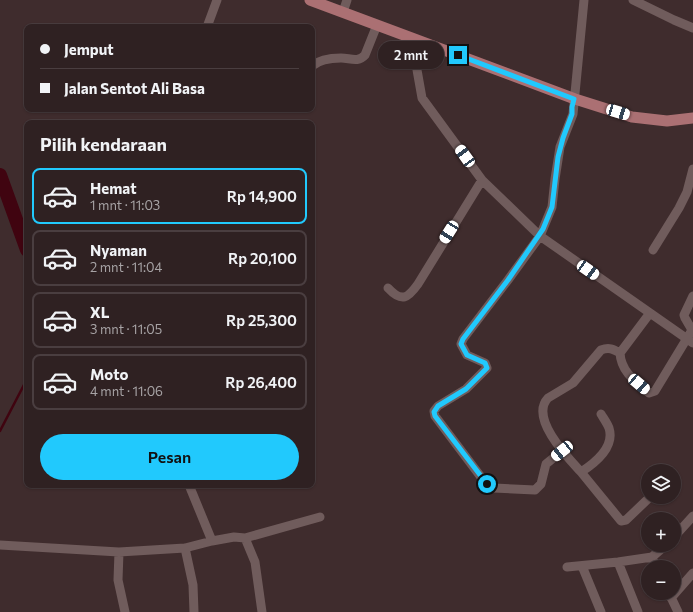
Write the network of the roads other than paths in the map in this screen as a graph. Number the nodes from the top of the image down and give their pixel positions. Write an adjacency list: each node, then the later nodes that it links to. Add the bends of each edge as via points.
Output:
1 (217, 0): 7 (street)
2 (310, 0): 6 (main road)
3 (347, 0): 6 (street)
4 (584, 0): 12 (street)
5 (633, 0): 9 (street)
6 (343, 12): 8 (main road)
7 (209, 24)
8 (377, 25): 10 (main road); 11 (street, via 362,58 323,60)
9 (693, 28)
10 (414, 39): 12 (main road); 15 (street, via 422,98)
11 (315, 64)
12 (574, 99): 13 (main road, via 632,116 667,121); 16 (street, via 572,114 558,157 552,207)
13 (693, 118)
14 (693, 170): 17 (street, via 687,192)
15 (482, 180): 16 (street); 18 (street, via 411,294 401,298)
16 (540, 236): 20 (street); 24 (street, via 463,339 461,344 467,355 485,363 487,368 466,389 438,406 434,412 481,477 494,488 535,490 542,484 546,464)
17 (653, 250)
18 (388, 288)
19 (693, 296): 21 (street, via 684,315 692,330)
20 (650, 313): 21 (street); 22 (street)
21 (690, 341): 22 (street, via 654,391 649,393 628,375 622,365)
22 (620, 353): 24 (street, via 611,348 601,350 573,383 544,402 546,422)
23 (601, 414): 25 (street, via 609,429 608,445 598,459)
24 (562, 451): 25 (street)
25 (581, 472): 27 (street, via 621,521 626,520)
26 (190, 488): 32 (street)
27 (643, 504)
28 (693, 516): 30 (street)
29 (320, 517): 31 (street)
30 (681, 529)
31 (245, 538): 32 (street); 47 (street, via 255,562)
32 (212, 541): 34 (street)
33 (0, 545): 35 (street)
34 (185, 548): 35 (street); 46 (street, via 193,585)
35 (119, 552): 45 (street, via 118,580)
36 (658, 552): 37 (street)
37 (652, 557): 38 (street); 39 (street)
38 (653, 560)
39 (618, 562): 40 (street); 49 (street)
40 (582, 566): 41 (street); 48 (street)
41 (567, 567)
42 (693, 573): 43 (street)
43 (681, 584)
44 (672, 600): 50 (street)
45 (125, 612)
46 (194, 612)
47 (262, 612)
48 (601, 612)
49 (638, 612)
50 (678, 612)

